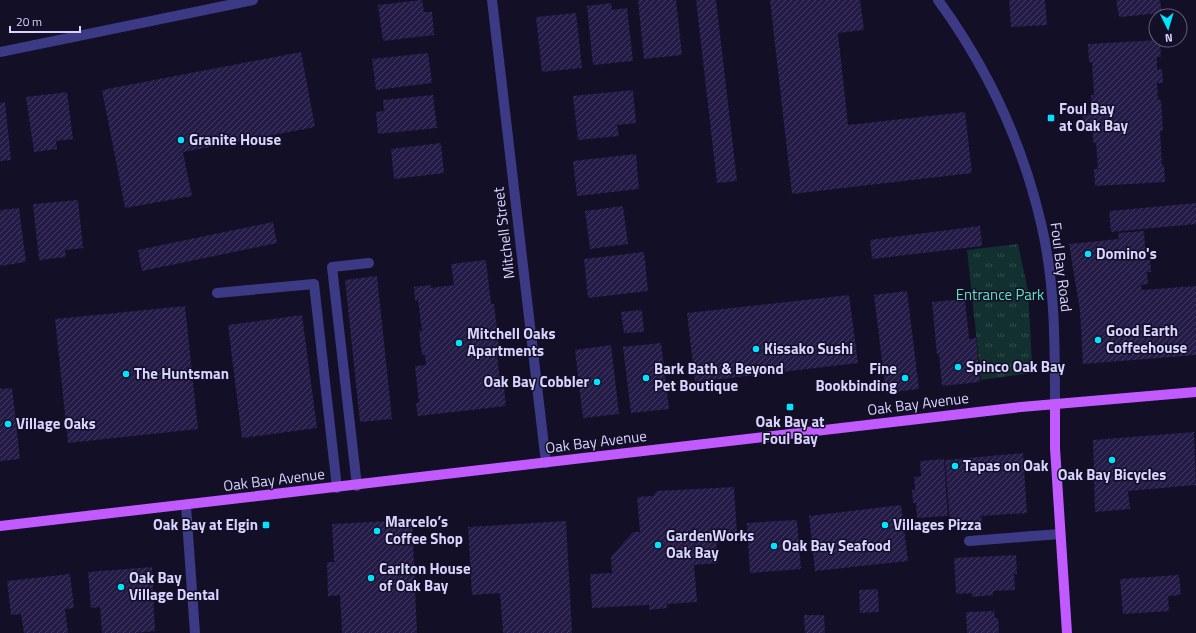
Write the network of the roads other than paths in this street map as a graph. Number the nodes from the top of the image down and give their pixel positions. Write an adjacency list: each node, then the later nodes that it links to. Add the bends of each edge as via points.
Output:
1 (253, 0): 4 (street)
2 (492, 0): 9 (street, Mitchell Street)
3 (938, 0): 8 (street, Foul Bay Road, via 979,61 1011,127 1042,224 1050,276)
4 (0, 52)
5 (369, 263): 10 (street, via 332,267)
6 (217, 293): 11 (street, via 314,284)
7 (1196, 392): 8 (main road, Oak Bay Avenue)
8 (1055, 404): 9 (main road, Oak Bay Avenue); 14 (main road, Foul Bay Road)
9 (546, 463): 10 (main road, Oak Bay Avenue)
10 (357, 486): 11 (main road, Oak Bay Avenue)
11 (337, 488): 12 (main road, Oak Bay Avenue)
12 (186, 506): 13 (main road, Oak Bay Avenue); 16 (street)
13 (0, 526)
14 (1060, 534): 15 (street); 17 (main road, Foul Bay Road)
15 (969, 541)
16 (195, 633)
17 (1067, 633)

